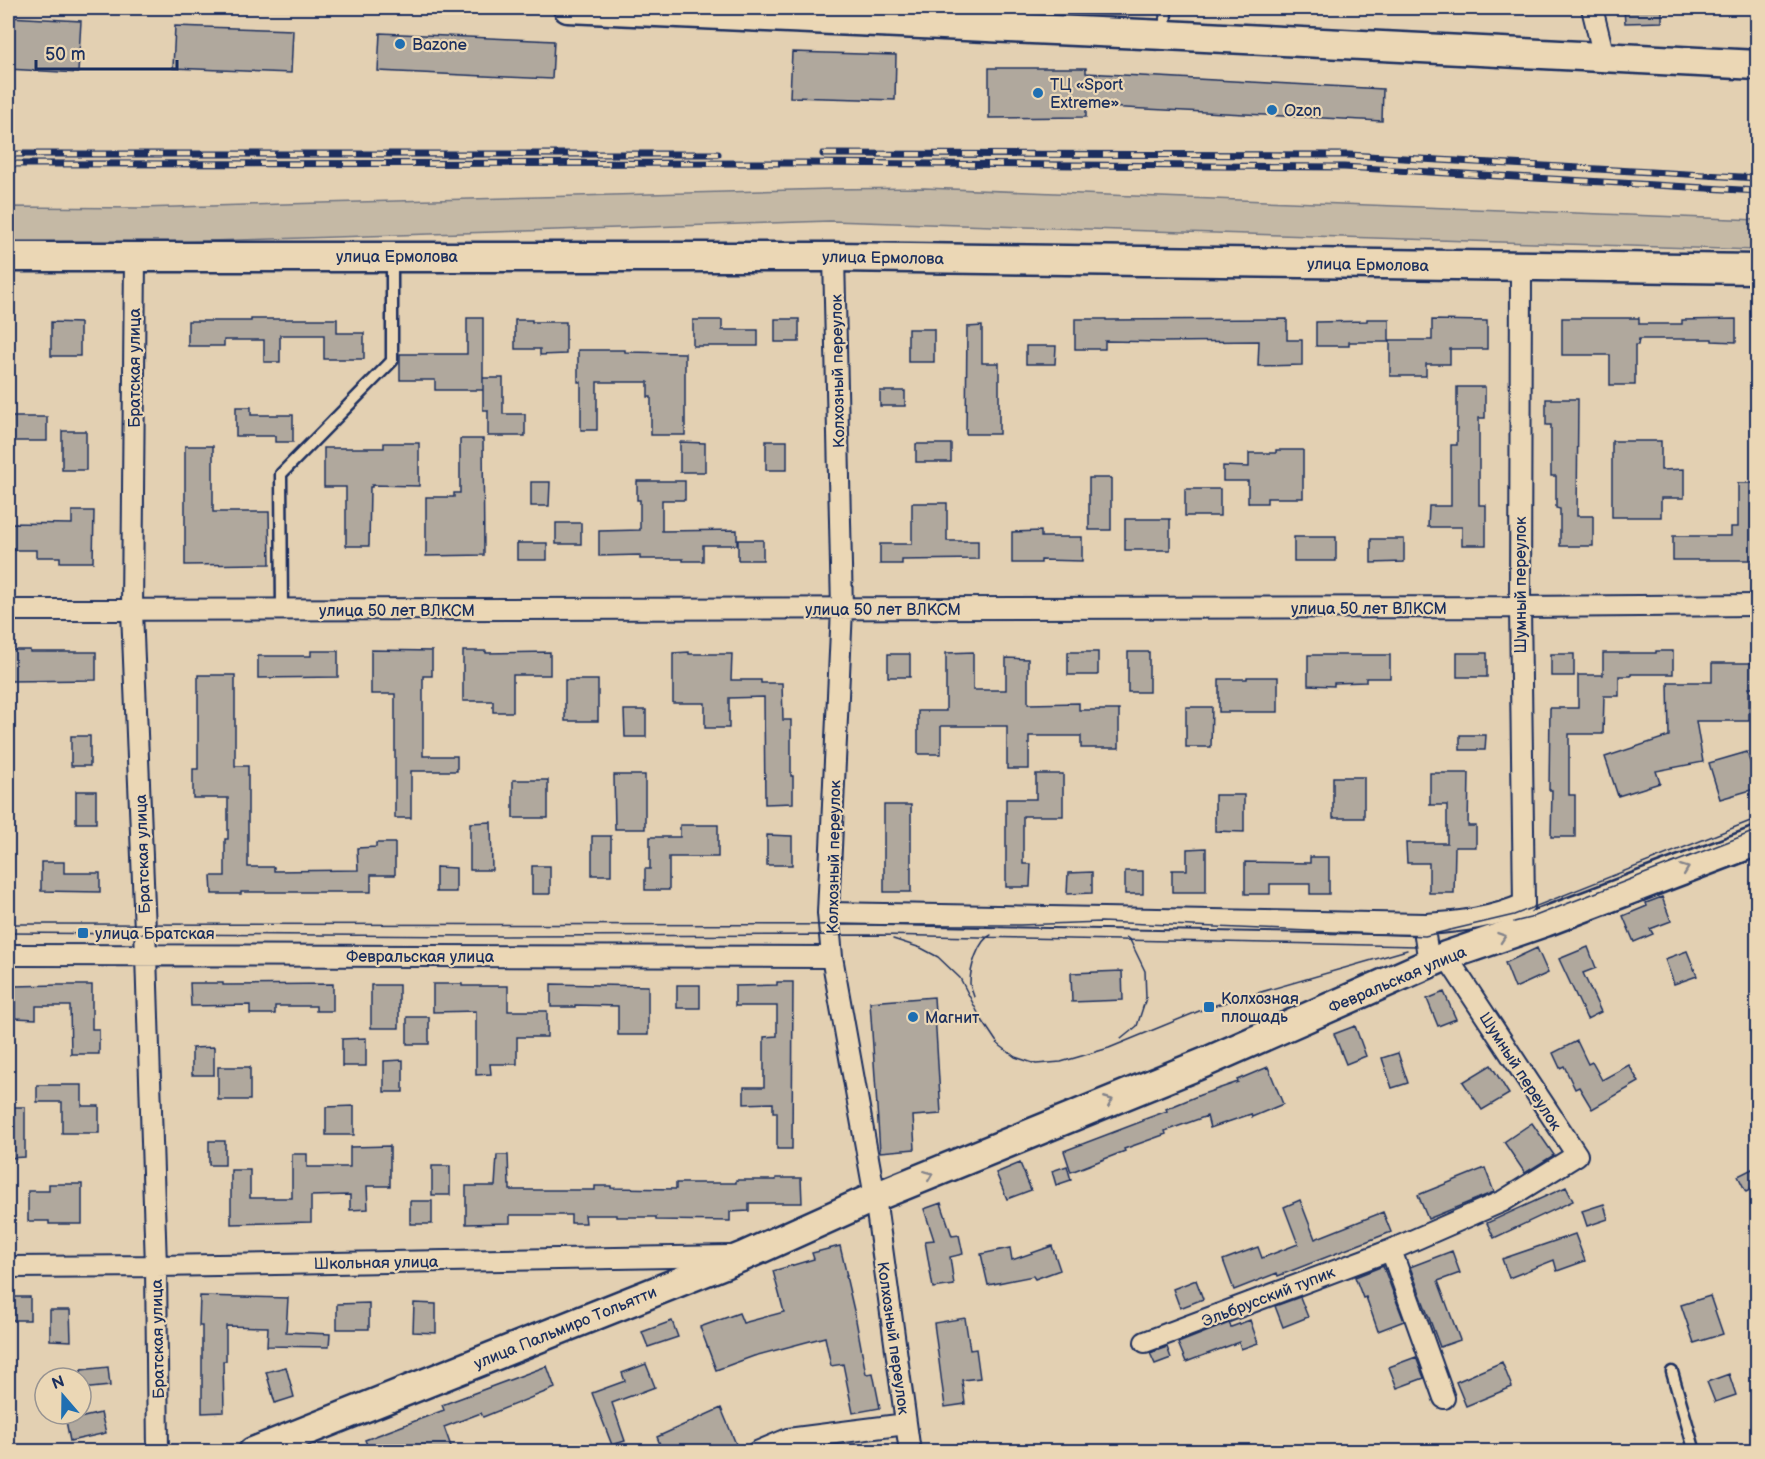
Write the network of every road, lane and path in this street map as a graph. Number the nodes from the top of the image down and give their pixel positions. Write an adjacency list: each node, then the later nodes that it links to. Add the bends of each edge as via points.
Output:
1 (568, 8): 3 (street)
2 (1592, 8): 6 (street)
3 (627, 9): 4 (street)
4 (842, 14): 5 (street)
5 (1166, 21): 6 (street)
6 (1604, 57): 7 (street)
7 (1758, 65)
8 (135, 256): 9 (street, улица Ермолова); 10 (street, улица Ермолова); 19 (street, Братская улица)
9 (392, 256): 11 (street, улица Ермолова); 18 (lane, via 392,361 281,474)
10 (8, 257)
11 (834, 257): 12 (street, улица Ермолова); 16 (street, Колхозный переулок)
12 (1521, 266): 13 (street, улица Ермолова); 15 (street, Шумный переулок)
13 (1758, 269)
14 (1758, 605): 15 (street, улица 50 лет ВЛКСМ)
15 (1520, 607): 16 (street, улица 50 лет ВЛКСМ); 21 (street, Шумный переулок)
16 (842, 609): 18 (street, улица 50 лет ВЛКСМ); 22 (street, Колхозный переулок)
17 (8, 610): 19 (street, улица 50 лет ВЛКСМ)
18 (282, 610): 19 (street, улица 50 лет ВЛКСМ)
19 (132, 611): 25 (street, Братская улица)
20 (1758, 842): 27 (street, Февральская улица, one-way to 20)
21 (1524, 904): 23 (street, Февральская улица, via 1507,912 1459,922)
22 (828, 913): 23 (street, Февральская улица); 26 (street, Колхозный переулок)
23 (1426, 924): 27 (street, via 1425,936)
24 (8, 955): 25 (street, Февральская улица)
25 (146, 955): 26 (street, Февральская улица); 32 (street, Братская улица)
26 (832, 957): 29 (street, Колхозный переулок)
27 (1438, 960): 28 (street, Шумный переулок); 29 (street, Февральская улица, one-way to 27, via 1206,1062)
28 (1577, 1155): 30 (street, Эльбрусский тупик, via 1503,1201)
29 (874, 1197): 31 (street, улица Пальмиро Тольятти); 37 (street, Колхозный переулок)
30 (1391, 1250): 34 (street, Эльбрусский тупик); 36 (street)
31 (744, 1256): 32 (street, Школьная улица); 39 (street, улица Пальмиро Тольятти)
32 (156, 1266): 33 (street, Школьная улица); 38 (street, Братская улица)
33 (8, 1267)
34 (1145, 1342)
35 (1672, 1372): 42 (lane)
36 (1444, 1398)
37 (906, 1424): 40 (street, via 788,1439); 41 (street, Колхозный переулок)
38 (158, 1452)
39 (253, 1452)
40 (757, 1452)
41 (910, 1452)
42 (1695, 1452)

